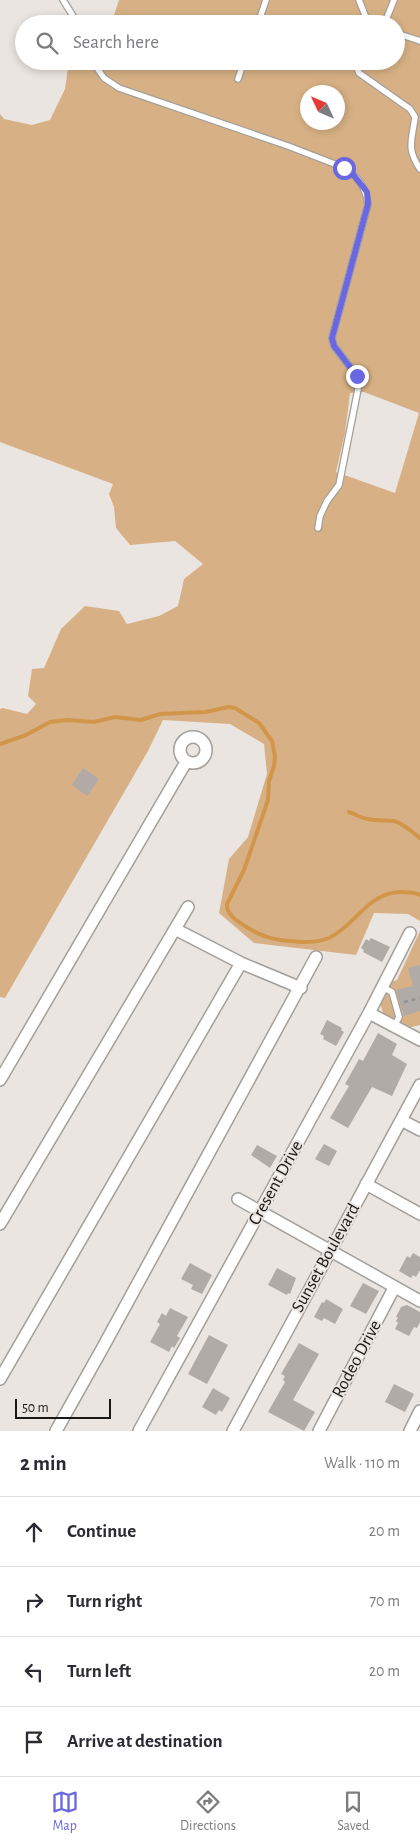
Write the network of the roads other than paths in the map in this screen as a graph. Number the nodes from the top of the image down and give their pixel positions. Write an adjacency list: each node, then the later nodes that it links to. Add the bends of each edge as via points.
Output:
1 (63, 0): 5 (lane)
2 (266, 0): 6 (lane)
3 (359, 0): 7 (lane)
4 (394, 0): 8 (lane)
5 (72, 15)
6 (261, 15)
7 (365, 15)
8 (388, 15)
9 (405, 36): 10 (lane)
10 (420, 42)
11 (98, 70): 16 (lane, via 119,88 344,168 367,192 368,204 332,338 334,346 357,376 358,389 339,485 327,501)
12 (241, 70): 14 (lane)
13 (358, 70): 15 (lane, via 410,109 415,117 411,151)
14 (238, 79)
15 (420, 169)
16 (318, 528)
17 (186, 762): 28 (street)
18 (188, 907): 19 (street)
19 (175, 929): 22 (street); 36 (street)
20 (410, 933): 23 (street, Cresent Drive)
21 (316, 957): 24 (street)
22 (242, 963): 24 (street); 40 (street)
23 (382, 987): 25 (street, Cresent Drive); 26 (lane, via 392,992 399,1017)
24 (301, 988): 42 (street)
25 (369, 1013): 26 (street); 34 (street, Cresent Drive)
26 (394, 1027): 27 (street)
27 (420, 1040)
28 (0, 1080)
29 (420, 1085): 30 (street, Sunset Boulevard)
30 (401, 1120): 31 (street); 32 (street, Sunset Boulevard)
31 (420, 1130)
32 (366, 1184): 35 (street); 37 (street, Sunset Boulevard)
33 (238, 1199): 34 (street)
34 (261, 1210): 37 (street); 43 (street, Cresent Drive)
35 (420, 1214)
36 (0, 1224)
37 (330, 1249): 38 (street); 44 (street, Sunset Boulevard)
38 (394, 1288): 39 (street); 45 (street, Rodeo Drive)
39 (420, 1301)
40 (0, 1379)
41 (420, 1411): 46 (street)
42 (56, 1431)
43 (139, 1431)
44 (233, 1431)
45 (319, 1431)
46 (410, 1431)

